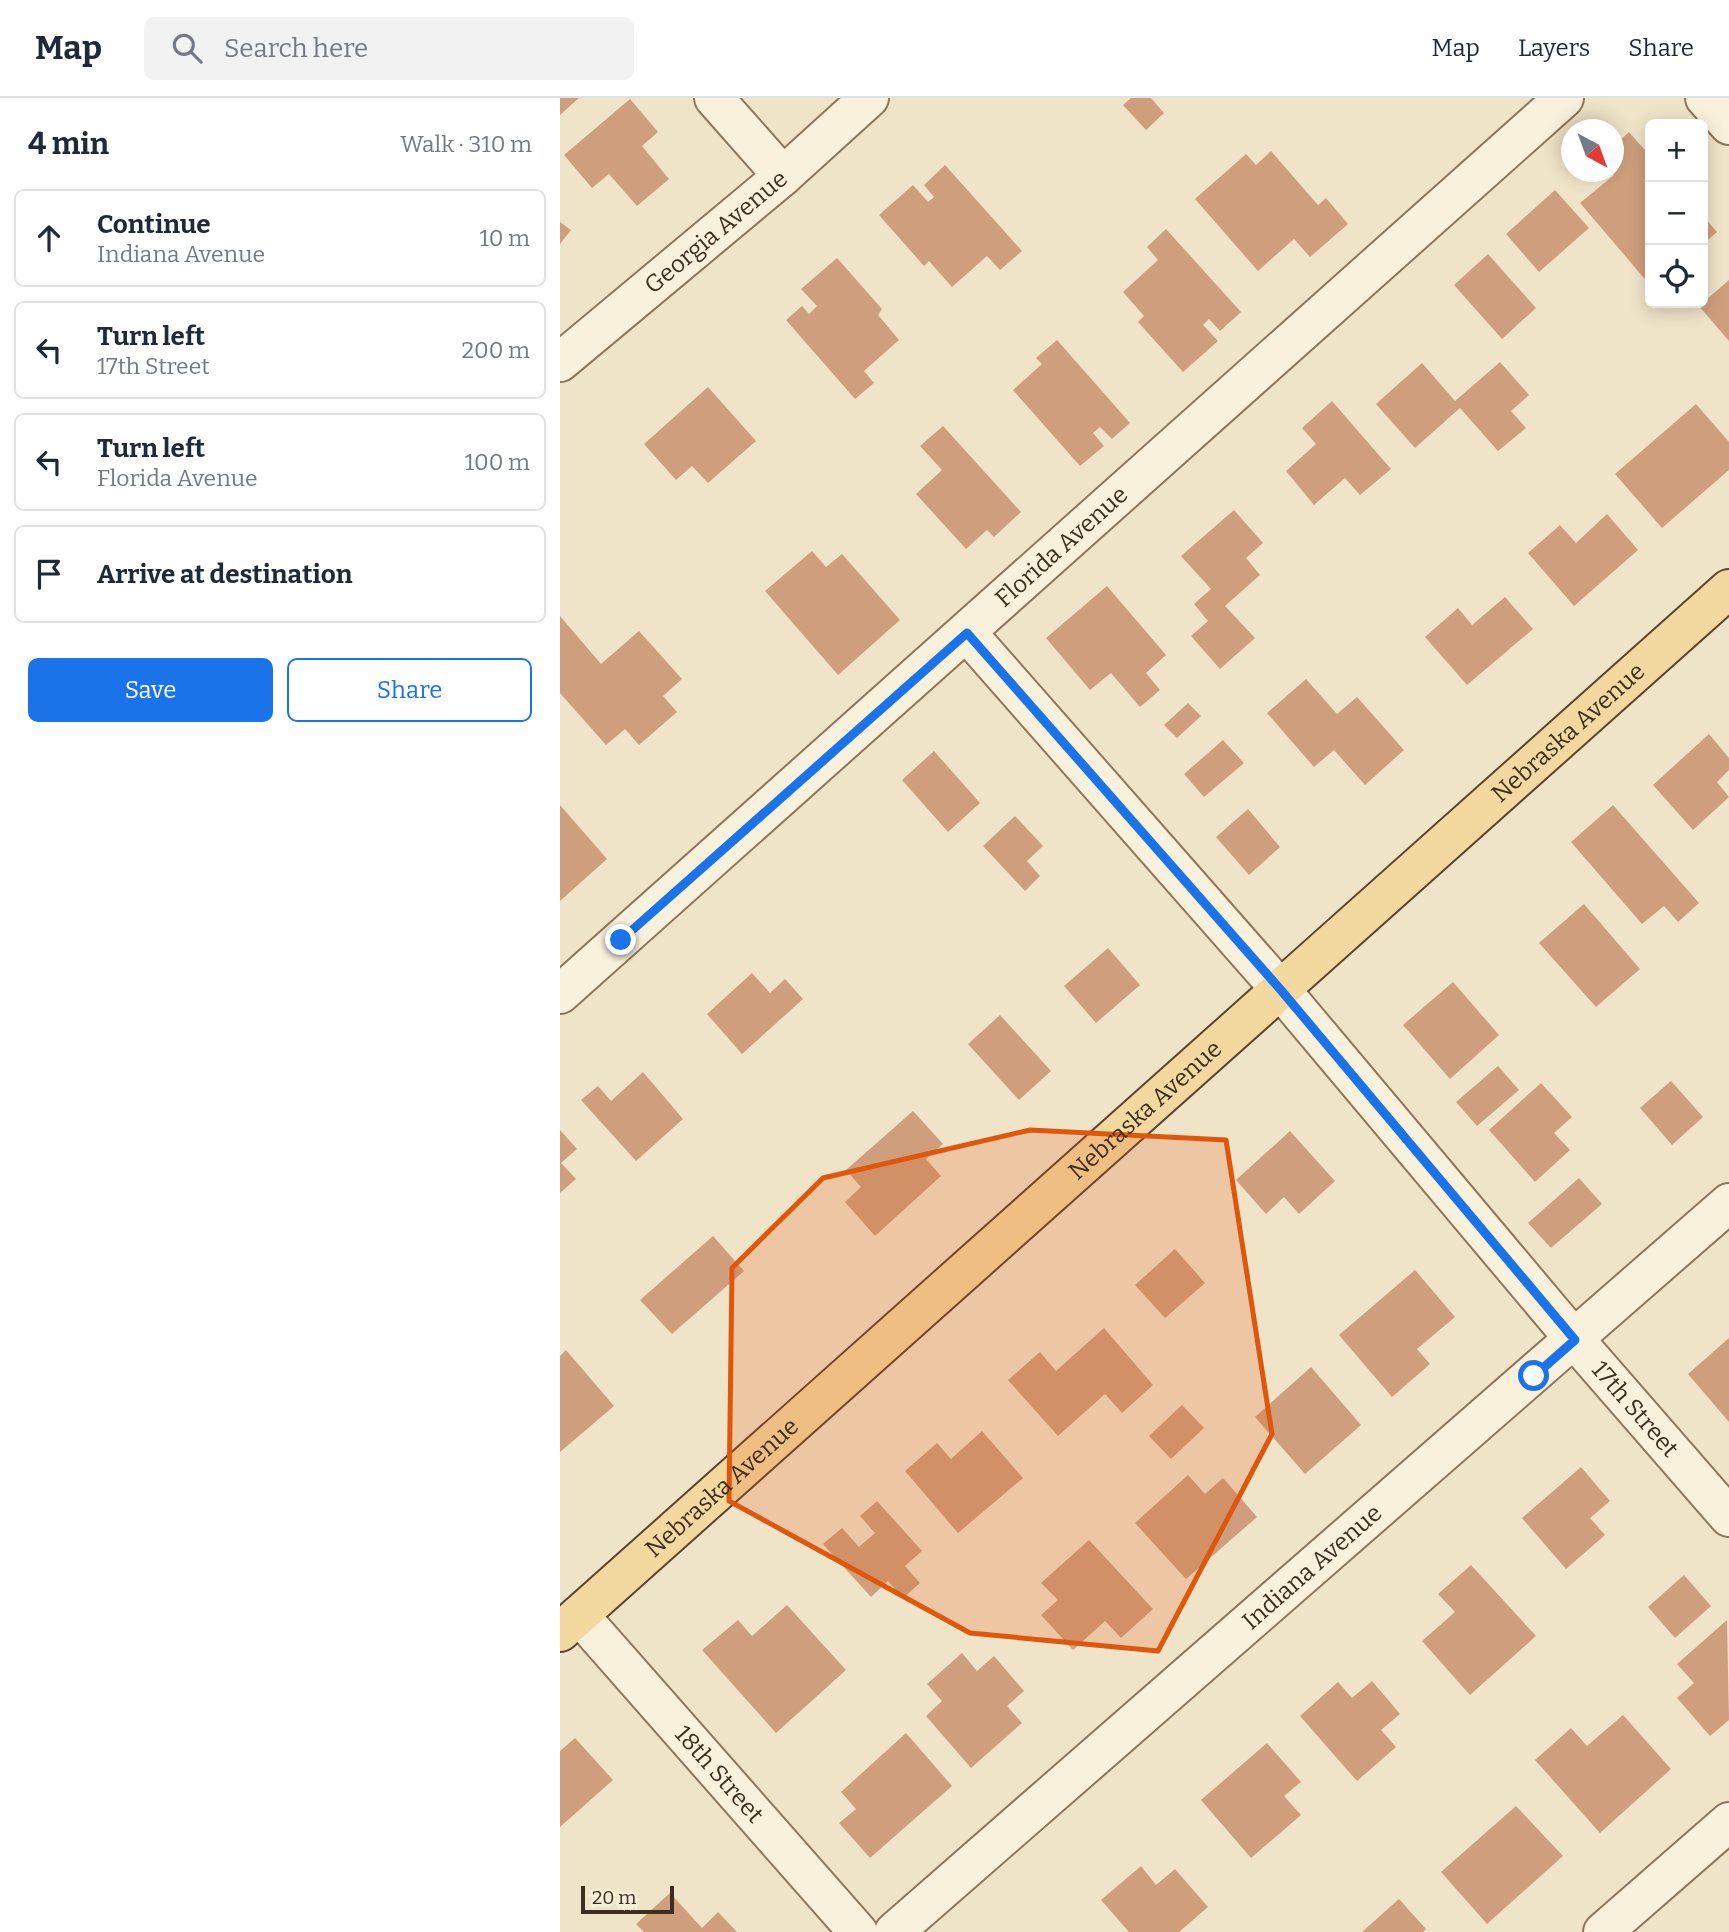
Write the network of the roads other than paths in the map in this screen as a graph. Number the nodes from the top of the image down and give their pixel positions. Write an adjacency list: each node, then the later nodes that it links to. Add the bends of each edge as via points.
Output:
1 (714, 98): 6 (street)
2 (869, 98): 6 (street, Georgia Avenue)
3 (1564, 98): 9 (street, Florida Avenue)
4 (1706, 98): 5 (street)
5 (1729, 125)
6 (783, 176): 7 (street, Georgia Avenue)
7 (560, 362)
8 (1729, 589): 10 (main road, Nebraska Avenue)
9 (967, 633): 10 (street, 17th Street); 11 (street, Florida Avenue)
10 (1280, 989): 13 (street, 17th Street); 15 (main road, Nebraska Avenue)
11 (560, 994)
12 (1729, 1203): 13 (street, Indiana Avenue)
13 (1575, 1340): 14 (street, 17th Street); 18 (street, Indiana Avenue)
14 (1729, 1517)
15 (570, 1624): 17 (street, 18th Street)
16 (1729, 1822): 19 (street)
17 (858, 1932)
18 (894, 1932)
19 (1603, 1932)

